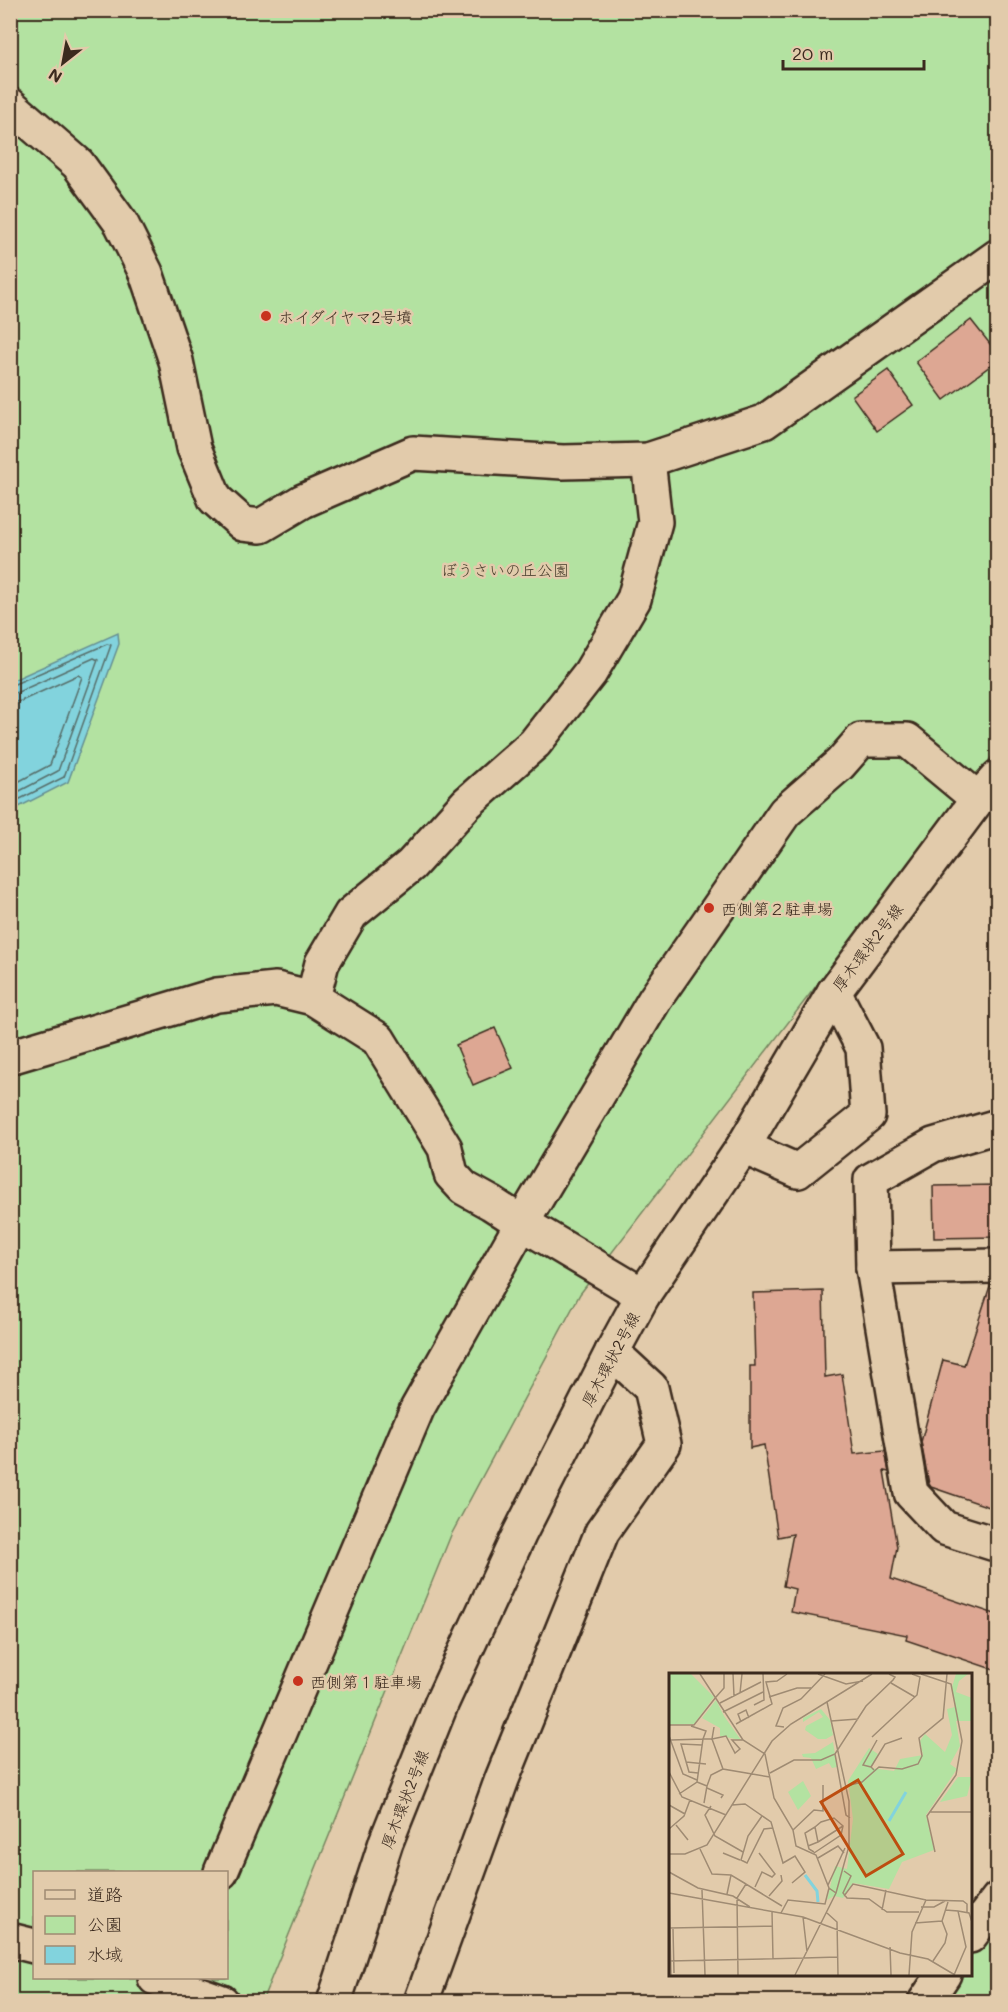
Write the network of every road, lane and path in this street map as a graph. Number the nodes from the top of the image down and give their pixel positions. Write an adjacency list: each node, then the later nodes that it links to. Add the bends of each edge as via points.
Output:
1 (10, 105): 3 (street, via 78,164 121,223 146,273 163,321 202,469 215,499 243,524 261,526 303,501 413,453 563,462)
2 (998, 256): 3 (street, via 764,422)
3 (648, 460): 6 (street, via 655,522 634,599 590,673 535,743 467,803 411,866 351,914 322,963)
4 (988, 788): 5 (street, 厚木環状2号線); 10 (street, via 907,740 861,740 785,812 655,999)
5 (834, 992): 9 (street, 厚木環状2号線); 9 (street, via 863,1048 868,1115 798,1171)
6 (313, 998): 7 (street, via 276,989 217,995); 10 (street, via 378,1039 445,1148 451,1174 464,1188)
7 (10, 1057)
8 (998, 1126): 12 (street, via 933,1145 871,1180)
9 (743, 1147): 13 (street, 厚木環状2号線)
10 (522, 1223): 13 (street); 16 (street, via 417,1409)
11 (998, 1266): 12 (street)
12 (873, 1268): 15 (street, via 911,1493 944,1528)
13 (643, 1296): 14 (street, 厚木環状2号線)
14 (612, 1352): 24 (street, 厚木環状2号線, via 519,1535 442,1702 386,1842); 25 (street, via 651,1388 664,1444 602,1532 502,1779)
15 (998, 1545)
16 (221, 1871)
17 (998, 1899): 18 (street)
18 (972, 1933)
19 (10, 1940): 20 (street)
20 (33, 1946)
21 (943, 1976): 26 (street)
22 (169, 1979): 23 (street)
23 (222, 2001)
24 (334, 2001)
25 (421, 2001)
26 (925, 2001)

